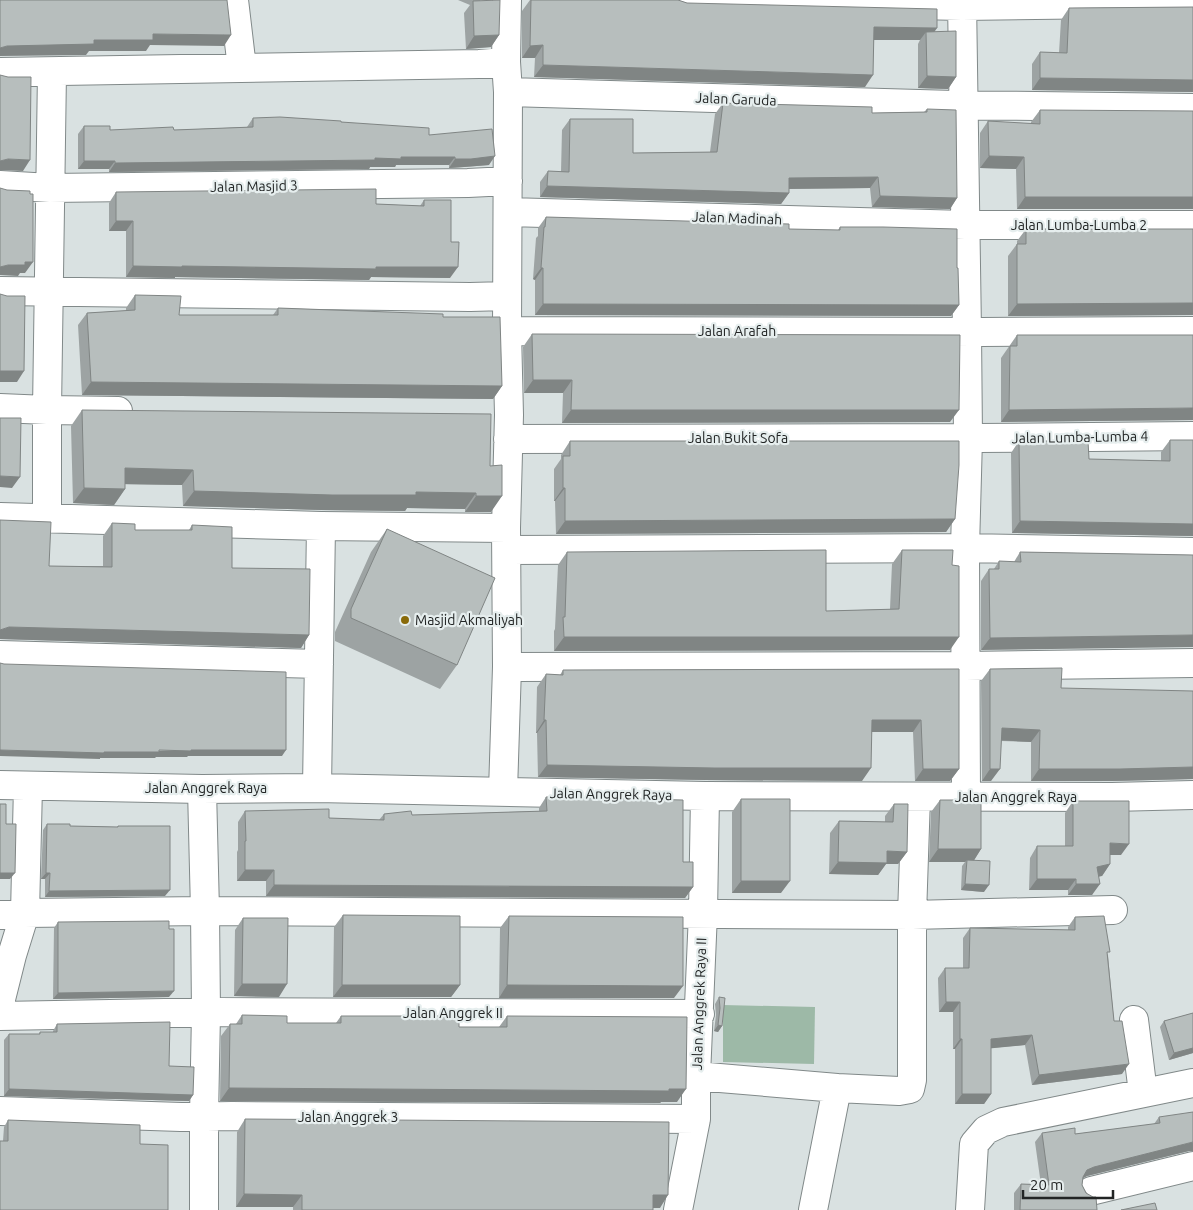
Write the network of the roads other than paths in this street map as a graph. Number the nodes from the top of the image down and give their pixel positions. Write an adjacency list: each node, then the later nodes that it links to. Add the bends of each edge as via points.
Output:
1 (234, 0): 7 (street)
2 (507, 0): 6 (street)
3 (679, 0): 4 (street)
4 (962, 3): 5 (street); 11 (street)
5 (1193, 3)
6 (506, 62): 7 (street); 10 (street)
7 (242, 68): 9 (street)
8 (0, 72): 9 (street)
9 (52, 72): 15 (street)
10 (508, 92): 11 (street, Jalan Garuda); 13 (street)
11 (964, 105): 12 (street, Jalan Garuda); 17 (street)
12 (1193, 108)
13 (508, 181): 15 (street, Jalan Masjid 3); 16 (street)
14 (0, 186): 15 (street, Jalan Masjid 3)
15 (50, 188): 20 (street)
16 (508, 212): 17 (street, Jalan Madinah); 21 (street)
17 (965, 225): 18 (street, Jalan Lumba-Lumba 2); 24 (street)
18 (1193, 225)
19 (0, 291): 20 (street)
20 (49, 293): 21 (street); 26 (street)
21 (507, 296): 22 (street)
22 (507, 331): 24 (street, Jalan Arafah); 28 (street)
23 (1193, 331): 24 (street, Jalan Arafah)
24 (967, 332): 30 (street)
25 (0, 408): 26 (street)
26 (47, 410): 27 (street); 32 (street)
27 (146, 411)
28 (500, 423): 30 (street, Jalan Bukit Sofa); 34 (street)
29 (1193, 436): 30 (street, Jalan Lumba-Lumba 4)
30 (968, 438): 35 (street)
31 (0, 517): 32 (street)
32 (47, 519): 33 (street)
33 (321, 526): 34 (street); 39 (street)
34 (506, 539): 35 (street); 41 (street)
35 (965, 548): 36 (street); 40 (street)
36 (1193, 552)
37 (0, 655): 39 (street)
38 (1193, 662): 40 (street)
39 (319, 664): 44 (street)
40 (966, 666): 41 (street); 50 (street)
41 (507, 667): 46 (street)
42 (0, 785): 43 (street, Jalan Anggrek Raya)
43 (28, 786): 45 (street, Jalan Anggrek Raya); 54 (street)
44 (317, 788): 45 (street, Jalan Anggrek Raya); 46 (street, Jalan Anggrek Raya)
45 (202, 789): 51 (street)
46 (503, 791): 48 (street, Jalan Anggrek Raya)
47 (1193, 795): 50 (street, Jalan Anggrek Raya)
48 (705, 796): 49 (street, Jalan Anggrek Raya); 53 (street, Jalan Anggrek Raya II)
49 (916, 797): 50 (street, Jalan Anggrek Raya); 55 (street)
50 (966, 797)
51 (204, 910): 53 (street); 54 (street); 57 (street)
52 (1113, 910): 55 (street)
53 (703, 913): 55 (street); 58 (street, Jalan Anggrek Raya II)
54 (13, 914): 56 (street, via 12,955)
55 (912, 915): 63 (street, via 910,1089)
56 (0, 1003)
57 (206, 1013): 58 (street, Jalan Anggrek II); 59 (street, Jalan Anggrek II); 66 (street)
58 (700, 1014): 61 (street, Jalan Anggrek Raya II)
59 (0, 1016)
60 (1134, 1020): 64 (street)
61 (696, 1076): 63 (street); 67 (street, Jalan Anggrek Raya II)
62 (1193, 1083): 64 (street)
63 (837, 1088): 72 (street)
64 (1144, 1093): 73 (street, via 1003,1122 986,1130 974,1144)
65 (0, 1111): 66 (street, Jalan Anggrek 3)
66 (204, 1117): 67 (street, Jalan Anggrek 3); 70 (street)
67 (696, 1119): 71 (street, Jalan Anggrek Raya II)
68 (1193, 1166): 69 (street)
69 (1092, 1191)
70 (204, 1210)
71 (678, 1210)
72 (813, 1210)
73 (970, 1210)

